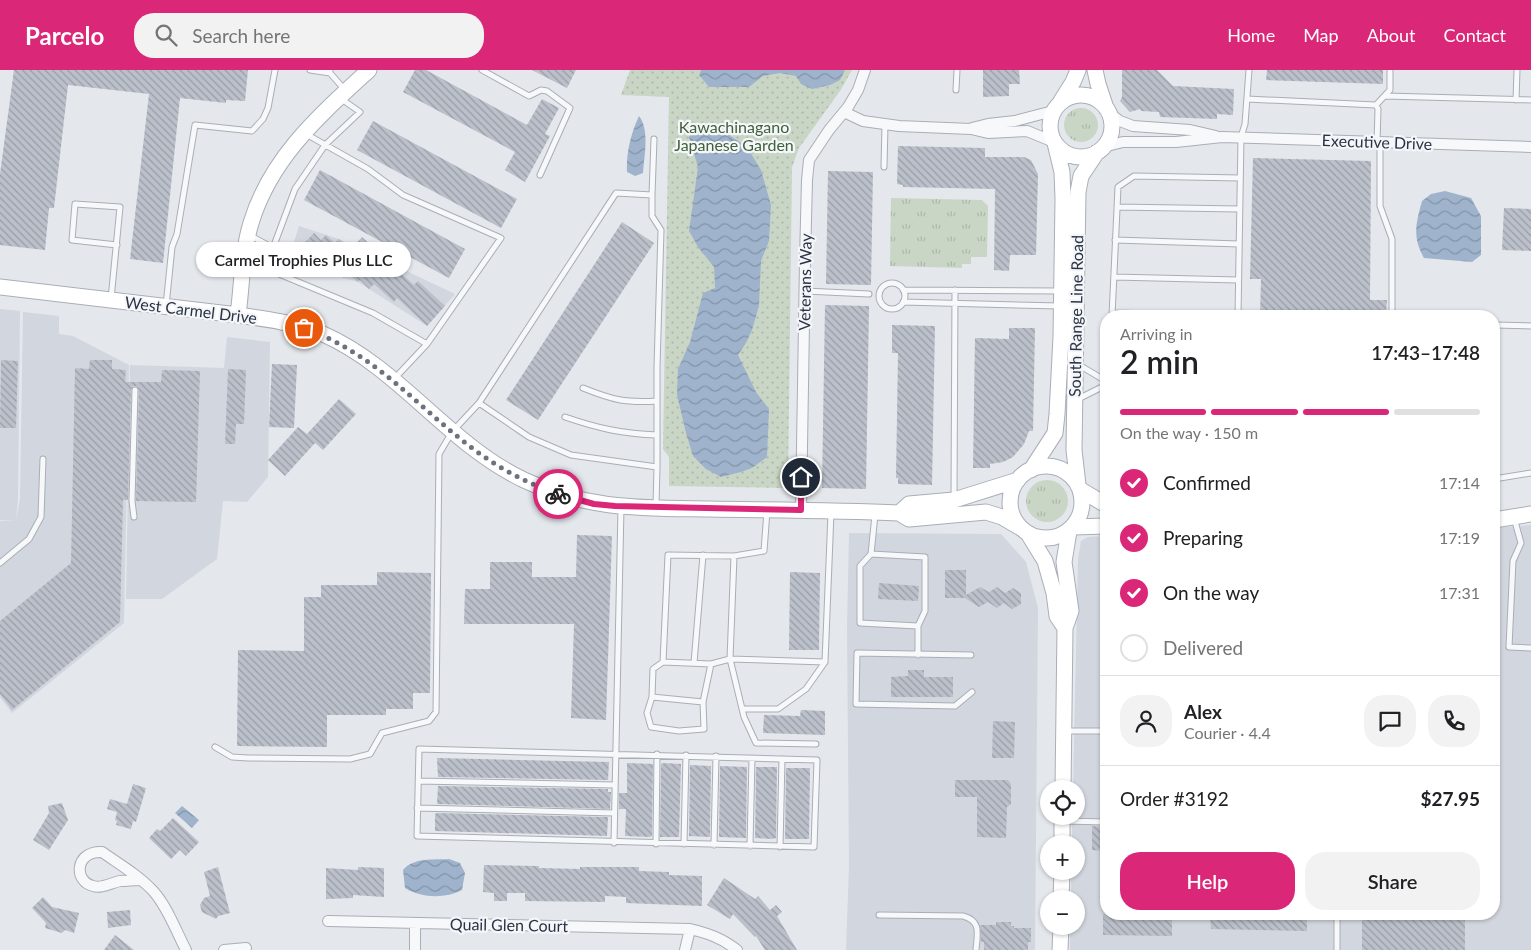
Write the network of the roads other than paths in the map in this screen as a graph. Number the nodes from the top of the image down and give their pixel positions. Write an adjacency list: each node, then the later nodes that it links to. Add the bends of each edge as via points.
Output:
1 (275, 70): 56 (lane, via 268,108 252,131 195,125 178,234 172,247)
2 (310, 70): 12 (lane)
3 (369, 70): 14 (street)
4 (482, 70): 35 (lane, via 529,96 541,90 547,91 570,108)
5 (865, 70): 22 (street, Veterans Way, via 854,98)
6 (957, 70): 13 (lane)
7 (1078, 70): 20 (street, via 1070,89)
8 (1095, 70): 21 (street)
9 (1249, 70): 16 (lane)
10 (1390, 70): 15 (lane, via 1390,90)
11 (1517, 70): 17 (lane)
12 (330, 72): 14 (lane)
13 (956, 90)
14 (343, 95): 25 (street); 31 (lane, via 360,112)
15 (1385, 96): 17 (lane); 19 (lane)
16 (1247, 99): 19 (lane); 27 (lane)
17 (1516, 100): 18 (lane)
18 (1531, 100)
19 (1376, 105): 30 (lane)
20 (1056, 108): 21 (street, via 1072,96 1088,96); 24 (street, via 1015,121); 29 (street, via 1050,124)
21 (1108, 111): 26 (street, Executive Drive, via 1133,126 1190,130); 33 (street, via 1110,135)
22 (844, 112): 23 (street, via 863,121); 50 (street, Veterans Way, via 809,160)
23 (885, 124): 24 (street); 34 (lane)
24 (971, 129): 29 (street, via 988,133 1027,131)
25 (304, 133): 31 (lane); 40 (street, via 266,184)
26 (1222, 137): 27 (street, Executive Drive); 33 (street, Executive Drive, via 1176,142 1123,142)
27 (1241, 137): 30 (street, Executive Drive); 36 (lane)
28 (654, 138): 37 (lane)
29 (1054, 142): 33 (street, via 1069,155 1079,157); 52 (street, South Range Line Road, via 1063,182)
30 (1379, 142): 32 (street, Executive Drive); 59 (lane, via 1380,206 1392,239)
31 (324, 145): 44 (lane, via 295,189); 63 (lane, via 368,169 403,194 501,238)
32 (1531, 147)
33 (1100, 150): 64 (street, South Range Line Road, via 1081,176 1078,192)
34 (884, 167)
35 (540, 175)
36 (1240, 178): 38 (lane, via 1134,176 1118,187); 39 (lane)
37 (652, 195): 71 (lane, via 652,216 661,230); 72 (lane, via 616,193)
38 (1117, 208): 39 (lane); 41 (lane)
39 (1239, 209): 42 (lane)
40 (249, 235): 44 (lane); 60 (street)
41 (1116, 240): 42 (lane); 45 (lane)
42 (1239, 244): 46 (lane)
43 (117, 245): 43 (lane, via 120,207 75,204 72,240); 53 (lane)
44 (273, 248): 63 (lane, via 267,269 373,313)
45 (1114, 277): 46 (lane); 57 (lane)
46 (1238, 280): 58 (lane)
47 (0, 287): 53 (street, West Carmel Drive)
48 (903, 290): 49 (lane); 54 (lane); 54 (lane, via 895,284 887,284 881,289 880,297 883,305 890,308 899,307)
49 (955, 290): 52 (lane); 55 (lane)
50 (804, 291): 51 (lane); 88 (street, Veterans Way)
51 (869, 294)
52 (1062, 298): 55 (lane); 78 (street, South Range Line Road, via 1056,433)
53 (111, 300): 56 (street, West Carmel Drive)
54 (903, 302): 55 (lane)
55 (955, 303): 83 (lane)
56 (166, 306): 60 (street, West Carmel Drive)
57 (1112, 310)
58 (1238, 310)
59 (1392, 310)
60 (238, 314): 66 (street, West Carmel Drive, via 323,334)
61 (1500, 326): 62 (lane)
62 (1531, 326)
63 (427, 344): 66 (lane)
64 (1075, 362): 65 (lane); 70 (street, South Range Line Road)
65 (1100, 377)
66 (393, 380): 74 (street, West Carmel Drive)
67 (583, 388): 71 (lane, via 616,400)
68 (1100, 388): 70 (lane)
69 (135, 390): 94 (lane)
70 (1075, 400): 82 (street, South Range Line Road, via 1074,450)
71 (657, 401): 75 (lane)
72 (479, 403): 74 (lane); 77 (lane, via 530,438 571,455)
73 (565, 417): 75 (lane, via 613,432)
74 (452, 432): 85 (street, West Carmel Drive, via 501,468 525,481 594,504); 120 (lane, via 439,454 436,712 429,720 382,732 370,754 350,759 240,758)
75 (657, 435): 77 (lane)
76 (43, 459): 102 (lane, via 41,517 29,539)
77 (657, 467): 86 (lane)
78 (1031, 470): 81 (street); 82 (street, via 1052,466 1063,470)
79 (1531, 473): 80 (lane)
80 (1500, 478)
81 (1018, 480): 83 (street, West Carmel Drive); 98 (street, via 1010,504 1012,516)
82 (1080, 488): 84 (street); 97 (street, via 1082,510)
83 (954, 500): 91 (street, West Carmel Drive, via 909,504)
84 (1100, 501)
85 (621, 506): 86 (street, West Carmel Drive); 121 (lane)
86 (656, 508): 87 (street, West Carmel Drive)
87 (767, 510): 88 (street, West Carmel Drive); 101 (lane, via 764,551)
88 (801, 510): 89 (street, West Carmel Drive)
89 (832, 511): 90 (street, West Carmel Drive); 110 (lane)
90 (875, 512): 91 (street, West Carmel Drive); 99 (lane)
91 (898, 513): 98 (street, West Carmel Drive, via 909,519 986,512)
92 (1531, 514): 93 (street)
93 (1514, 517): 95 (street); 105 (lane, via 1520,543 1513,561 1509,647)
94 (134, 518)
95 (1500, 519)
96 (1100, 527): 97 (street)
97 (1071, 529): 98 (street, via 1049,539); 104 (street, via 1064,562 1071,611)
98 (1024, 530): 104 (street, via 1045,561 1057,616)
99 (872, 554): 103 (lane, via 925,557 925,611); 103 (lane, via 860,566 860,624)
100 (703, 555): 101 (lane); 109 (lane, via 668,555); 111 (lane)
101 (734, 556): 108 (lane)
102 (0, 563)
103 (918, 626): 106 (lane)
104 (1065, 628): 117 (street)
105 (1531, 648)
106 (918, 655): 107 (lane); 113 (lane, via 857,653 856,704 955,706)
107 (972, 655)
108 (730, 659): 110 (lane); 112 (lane); 116 (lane)
109 (662, 662): 111 (lane); 114 (lane, via 653,669)
110 (825, 662): 116 (lane, via 806,689 778,709)
111 (694, 663): 112 (lane)
112 (711, 664): 115 (lane)
113 (972, 692)
114 (652, 698): 115 (lane); 115 (lane, via 647,713 651,727 678,732 704,728)
115 (703, 702)
116 (742, 709): 119 (lane, via 756,743)
117 (1064, 731): 118 (lane); 128 (street)
118 (1100, 732)
119 (816, 744)
120 (215, 747)
121 (616, 753): 122 (lane); 127 (lane, via 419,749); 129 (lane)
122 (657, 754): 123 (lane); 135 (lane)
123 (686, 755): 124 (lane); 136 (lane)
124 (716, 756): 125 (lane); 137 (lane)
125 (752, 758): 126 (lane); 138 (lane)
126 (782, 758): 139 (lane); 139 (lane, via 817,760 814,847)
127 (418, 780): 129 (lane); 130 (lane)
128 (1063, 780)
129 (615, 785): 131 (lane)
130 (417, 808): 131 (lane); 134 (lane, via 417,836)
131 (614, 814): 134 (lane)
132 (1085, 820): 133 (lane)
133 (1100, 821)
134 (614, 843): 135 (lane)
135 (656, 844): 136 (lane)
136 (684, 844): 137 (lane)
137 (714, 845): 138 (lane)
138 (750, 846): 139 (lane)
139 (780, 846)
140 (140, 880): 140 (street, via 102,852 88,854 80,864 82,879 94,887); 148 (street, via 162,904)
141 (879, 915): 153 (lane, via 972,918 977,925)
142 (1337, 920): 155 (lane)
143 (328, 921): 144 (street, Quail Glen Court)
144 (416, 923): 145 (street, Quail Glen Court); 150 (street)
145 (690, 929): 151 (street); 152 (street, Quail Glen Court, via 710,934)
146 (1061, 935): 154 (street)
147 (246, 948): 149 (street)
148 (186, 950)
149 (224, 950)
150 (415, 950)
151 (685, 950)
152 (737, 950)
153 (976, 950)
154 (1060, 950)
155 (1337, 950)

